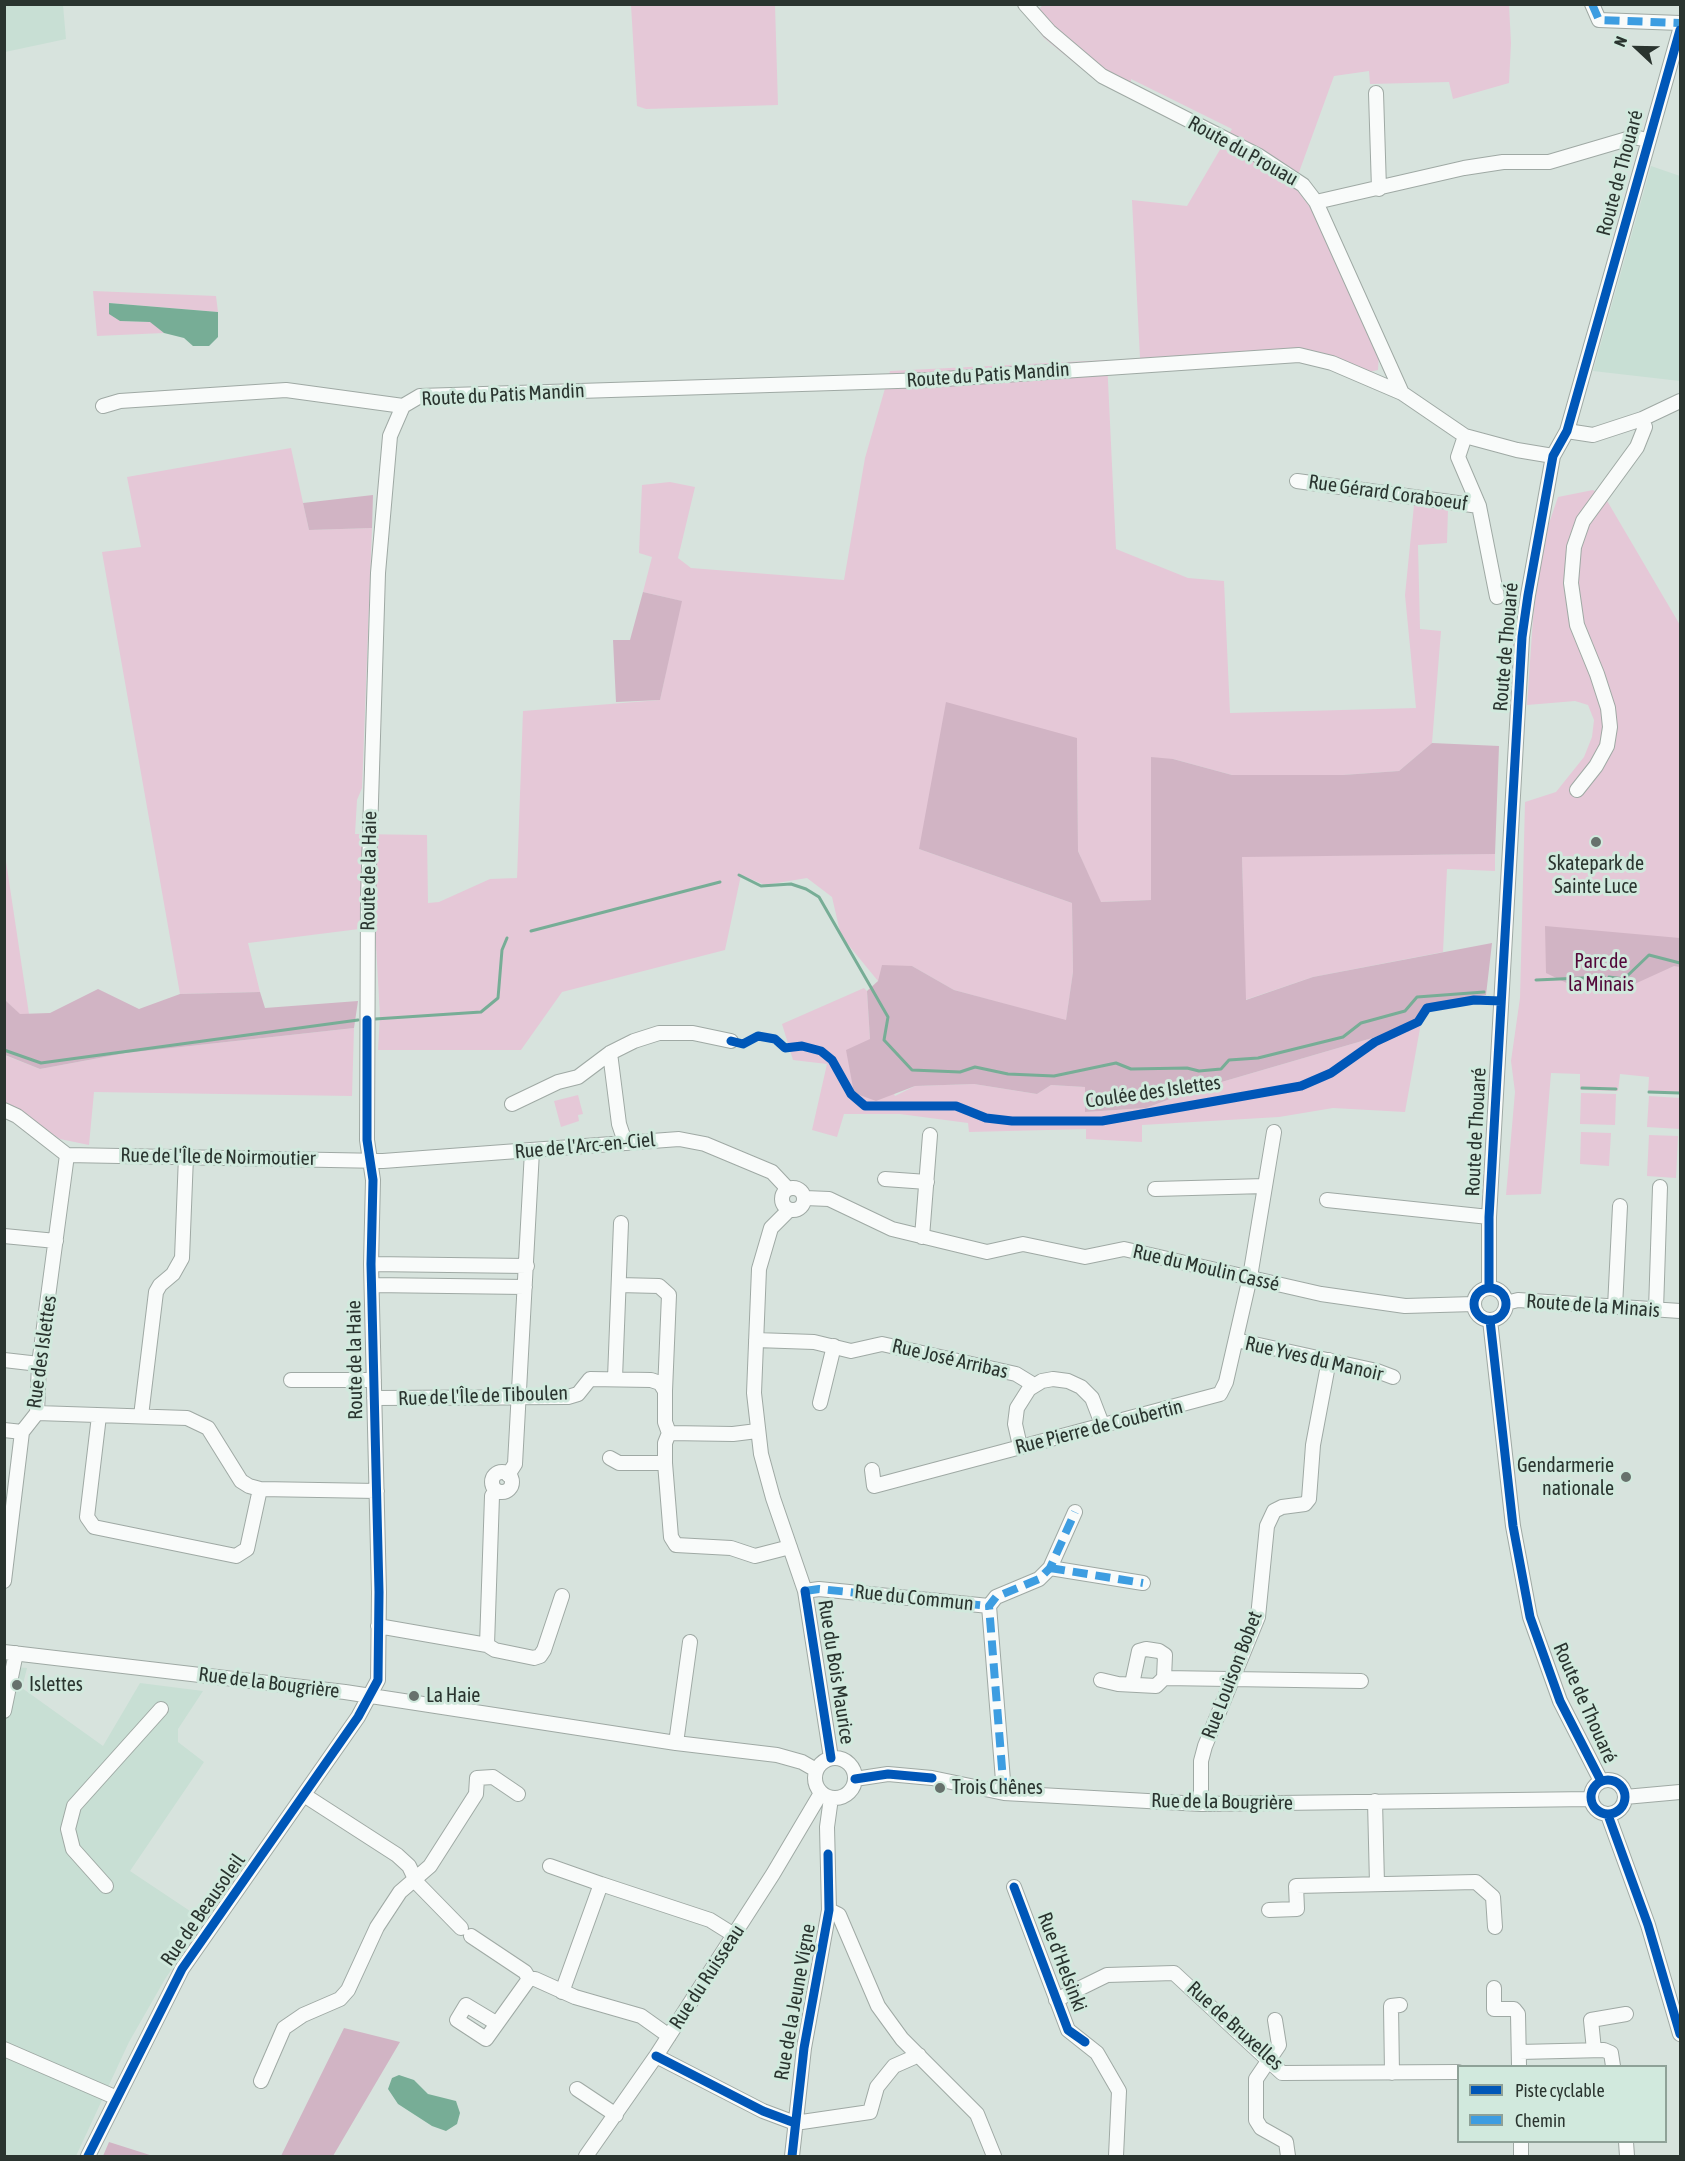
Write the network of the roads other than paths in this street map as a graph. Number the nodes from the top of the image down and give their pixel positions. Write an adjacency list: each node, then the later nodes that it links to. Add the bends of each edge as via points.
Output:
1 (1026, 4): 8 (street, Route du Prouau, via 1049,31 1102,76 1286,172 1304,185)
2 (1592, 4): 3 (street, via 1599,20)
3 (1680, 23)
4 (1680, 30): 6 (street, Route de Thouaré)
5 (1376, 93): 7 (street)
6 (1647, 140): 7 (street, via 1634,137 1549,162 1503,162 1464,168); 14 (street, Route de Thouaré)
7 (1379, 189): 8 (street)
8 (1316, 202): 9 (street, Route du Prouau)
9 (1402, 393): 12 (street, Route du Patis Mandin, via 1332,363 1299,355 928,380 420,396); 15 (street, Route du Patis Mandin)
10 (1680, 401): 13 (street)
11 (103, 406): 12 (street, via 120,401 286,390)
12 (403, 406): 31 (street, Route de la Haie, via 390,435 378,573 368,899)
13 (1642, 419): 14 (street, via 1593,435); 20 (street, via 1645,428 1637,447 1583,521 1574,548 1571,583 1577,625 1608,708 1610,728 1596,766)
14 (1567, 431): 16 (street, Route de Thouaré)
15 (1466, 436): 16 (street, Route du Patis Mandin); 18 (street, Rue Gérard Coraboeuf, via 1458,456)
16 (1553, 456): 42 (street, Route de Thouaré, via 1522,637)
17 (1297, 481): 18 (street, Rue Gérard Coraboeuf)
18 (1479, 506): 19 (street, Rue Gérard Coraboeuf)
19 (1497, 597)
20 (1577, 790)
21 (731, 1041): 22 (street, via 693,1033 658,1033)
22 (610, 1053): 23 (street, via 578,1077); 27 (street)
23 (512, 1104)
24 (4, 1110): 29 (street, via 25,1121)
25 (1274, 1132): 34 (street, Rue Pierre de Coubertin)
26 (930, 1135): 33 (street)
27 (625, 1142): 28 (street, Rue de l'Arc-en-Ciel); 37 (street, Rue de l'Arc-en-Ciel, via 678,1139 705,1144 772,1172)
28 (532, 1151): 31 (street, Rue de l'Arc-en-Ciel); 48 (street)
29 (67, 1155): 30 (street, Rue de l'Île de Noirmoutier); 46 (street, Rue des Islettes)
30 (186, 1156): 31 (street, Rue de l'Île de Noirmoutier); 77 (street, via 182,1258 156,1292)
31 (369, 1161): 47 (street, Route de la Haie, via 373,1179)
32 (885, 1179): 33 (street)
33 (927, 1182): 45 (street)
34 (1264, 1186): 36 (street); 49 (street, Rue Pierre de Coubertin)
35 (1660, 1187): 57 (street)
36 (1155, 1188)
37 (788, 1189): 38 (street, via 799,1189); 41 (street, via 782,1201)
38 (805, 1198): 41 (street, via 800,1208); 45 (street, Rue du Moulin Cassé, via 829,1199 892,1229)
39 (1327, 1200): 42 (street)
40 (1620, 1206): 56 (street)
41 (789, 1210): 60 (street, Rue du Bois Maurice, via 776,1221 765,1244 759,1269)
42 (1489, 1217): 53 (street, Route de Thouaré)
43 (621, 1223): 51 (street)
44 (4, 1236): 46 (street)
45 (922, 1237): 49 (street, Rue du Moulin Cassé, via 987,1252 1023,1244 1085,1257 1124,1249)
46 (56, 1241): 65 (street, Rue des Islettes)
47 (371, 1264): 48 (street); 50 (street, Route de la Haie)
48 (526, 1266): 52 (street)
49 (1250, 1277): 55 (street, Rue du Moulin Cassé, via 1316,1293 1405,1306); 61 (street, Rue Pierre de Coubertin)
50 (372, 1285): 52 (street); 69 (street, Route de la Haie)
51 (619, 1285): 67 (street); 71 (street, via 659,1286 669,1295)
52 (525, 1287): 72 (street)
53 (1489, 1288): 54 (street, via 1498,1290); 55 (street, via 1480,1292)
54 (1506, 1303): 56 (street, Route de la Minais, via 1518,1300); 59 (street, via 1503,1313)
55 (1474, 1304): 59 (street, via 1481,1317)
56 (1615, 1307): 57 (street, Route de la Minais)
57 (1656, 1310): 58 (street, Route de la Minais)
58 (1680, 1311)
59 (1490, 1320): 114 (street, Route de Thouaré, via 1513,1526 1530,1617 1560,1701)
60 (756, 1340): 62 (street, Rue José Arribas); 80 (street, Rue du Bois Maurice)
61 (1236, 1340): 64 (street, Rue Yves du Manoir); 78 (street, Rue Pierre de Coubertin, via 1224,1388 1216,1397)
62 (834, 1346): 70 (street, Rue José Arribas, via 851,1351 882,1344 1016,1374); 74 (street)
63 (4, 1360): 65 (street)
64 (1329, 1360): 66 (street, Rue Yves du Manoir); 103 (street, Rue Louison Bobet, via 1313,1445 1309,1499 1305,1504 1274,1511 1267,1526 1258,1617)
65 (39, 1364): 75 (street, Rue des Islettes)
66 (1393, 1377)
67 (615, 1378): 71 (street, Rue de l'Île de Tiboulen, via 651,1380 660,1383); 72 (street, Rue de l'Île de Tiboulen, via 590,1379 578,1394 568,1397)
68 (291, 1380): 69 (street)
69 (374, 1380): 73 (street, Route de la Haie)
70 (1034, 1385): 78 (street, Rue José Arribas, via 1053,1379 1081,1387 1092,1398); 83 (street, Rue José Arribas, via 1020,1401 1015,1416)
71 (665, 1391): 82 (street)
72 (520, 1396): 73 (street, Rue de l'Île de Tiboulen); 100 (street, via 515,1464 508,1475 494,1476 492,1485 496,1490 492,1496)
73 (374, 1398): 88 (street, Route de la Haie)
74 (819, 1403)
75 (37, 1413): 76 (street); 81 (street, Rue des Islettes)
76 (99, 1416): 77 (street); 87 (street, via 87,1517 94,1527 242,1555 247,1549)
77 (141, 1416): 87 (street, via 198,1421 208,1428 241,1481)
78 (1102, 1424): 83 (street, Rue Pierre de Coubertin)
79 (4, 1430): 81 (street)
80 (757, 1431): 82 (street); 90 (street, Rue du Bois Maurice)
81 (22, 1432): 91 (street, Rue des Islettes)
82 (669, 1433): 85 (street)
83 (1020, 1446): 86 (street, Rue Pierre de Coubertin, via 874,1486)
84 (610, 1458): 85 (street, via 619,1462)
85 (665, 1463): 90 (street, via 670,1537 676,1545 731,1548 755,1556)
86 (872, 1470)
87 (260, 1489): 88 (street)
88 (377, 1491): 98 (street, Route de la Haie)
89 (1076, 1512): 92 (street)
90 (790, 1547): 95 (street, Rue du Bois Maurice)
91 (6, 1554): 93 (street, Rue des Islettes)
92 (1050, 1568): 94 (street); 97 (street, via 1039,1579 996,1597)
93 (4, 1581)
94 (1143, 1583)
95 (805, 1591): 97 (street, Rue du Commun, via 819,1589); 111 (street, Rue du Bois Maurice)
96 (562, 1596): 100 (street, via 540,1656 495,1650)
97 (988, 1606): 116 (street)
98 (378, 1626): 100 (street); 107 (street, Route de la Haie, via 378,1680)
99 (690, 1642): 110 (street)
100 (488, 1645)
101 (10, 1652): 107 (street, Rue de la Bougrière); 109 (street)
102 (1164, 1678): 103 (street); 106 (street, via 1156,1686); 106 (street, via 1166,1655 1146,1648 1139,1651)
103 (1234, 1678): 105 (street); 123 (street, Rue Louison Bobet, via 1201,1761)
104 (1101, 1680): 106 (street)
105 (1361, 1681)
106 (1132, 1684)
107 (370, 1697): 110 (street, Rue de la Bougrière); 118 (street, Rue de Beausoleil)
108 (161, 1708): 129 (street, via 74,1806 68,1829 73,1849)
109 (4, 1711)
110 (676, 1743): 112 (street, Rue de la Bougrière, via 786,1756)
111 (831, 1758): 112 (street); 113 (street, via 848,1762)
112 (816, 1770): 119 (street, via 814,1781)
113 (855, 1779): 116 (street, Rue de la Bougrière, via 899,1775); 119 (street, via 847,1794)
114 (1601, 1781): 120 (street, via 1620,1784); 121 (street, via 1593,1788)
115 (1680, 1792): 120 (street)
116 (1004, 1793): 123 (street, Rue de la Bougrière)
117 (518, 1794): 126 (street, via 493,1777 477,1779 476,1794 465,1812 430,1866)
118 (304, 1795): 126 (street, via 397,1855); 156 (street, Rue de Beausoleil, via 182,1969)
119 (826, 1796): 132 (street, Rue de la Jeune Vigne); 134 (street, Rue du Ruisseau)
120 (1625, 1797): 124 (street, via 1618,1811)
121 (1591, 1799): 122 (street, Rue de la Bougrière); 124 (street, via 1598,1812)
122 (1375, 1801): 123 (street, Rue de la Bougrière); 128 (street)
123 (1201, 1804)
124 (1608, 1815): 143 (street, via 1648,1924)
125 (550, 1866): 127 (street)
126 (415, 1878): 135 (street, via 441,1910 525,1972); 154 (street, via 400,1892 377,1927 348,1990 340,1999 284,2028)
127 (601, 1884): 134 (street, via 710,1920); 137 (street)
128 (1377, 1884): 131 (street, via 1296,1886 1297,1909); 133 (street, via 1476,1882 1493,1898)
129 (106, 1886)
130 (1014, 1887): 138 (street, Rue d'Helsinki)
131 (1269, 1910)
132 (829, 1911): 147 (street, via 839,1915 878,2006); 158 (street, Rue de la Jeune Vigne)
133 (1495, 1926)
134 (734, 1935): 144 (street, Rue du Ruisseau)
135 (529, 1979): 137 (street); 142 (street)
136 (1494, 1988): 149 (street, via 1494,2009 1514,2009 1518,2014)
137 (562, 1992): 144 (street, via 641,2016)
138 (1056, 2000): 150 (street, Rue de Bruxelles, via 1107,1975 1174,1973); 163 (street, Rue d'Helsinki, via 1068,2030 1097,2053 1119,2091)
139 (1400, 2005): 153 (street, via 1391,2006)
140 (1626, 2014): 146 (street, via 1591,2020)
141 (1275, 2020): 150 (street, via 1279,2045)
142 (496, 2023)
143 (1680, 2034)
144 (669, 2036): 148 (street, Rue du Ruisseau)
145 (4, 2049): 156 (street)
146 (1594, 2050): 149 (street); 151 (street, via 1611,2053)
147 (919, 2055): 158 (street, via 894,2066 877,2087 870,2112); 162 (street, via 977,2114)
148 (656, 2056): 157 (street, Rue du Ruisseau); 158 (street, via 763,2111)
149 (1519, 2059)
150 (1268, 2061): 153 (street, Rue de Bruxelles, via 1282,2073); 164 (street, via 1256,2079 1256,2120 1261,2128 1286,2142)
151 (1613, 2065)
152 (1457, 2072): 153 (street, Rue de Bruxelles)
153 (1392, 2073)
154 (261, 2081)
155 (577, 2089): 157 (street)
156 (117, 2098): 159 (street, Rue de Beausoleil)
157 (616, 2115): 160 (street, Rue du Ruisseau)
158 (795, 2122): 161 (street, Rue de la Jeune Vigne)
159 (88, 2157)
160 (586, 2157)
161 (792, 2157)
162 (994, 2157)
163 (1116, 2157)
164 (1288, 2157)

